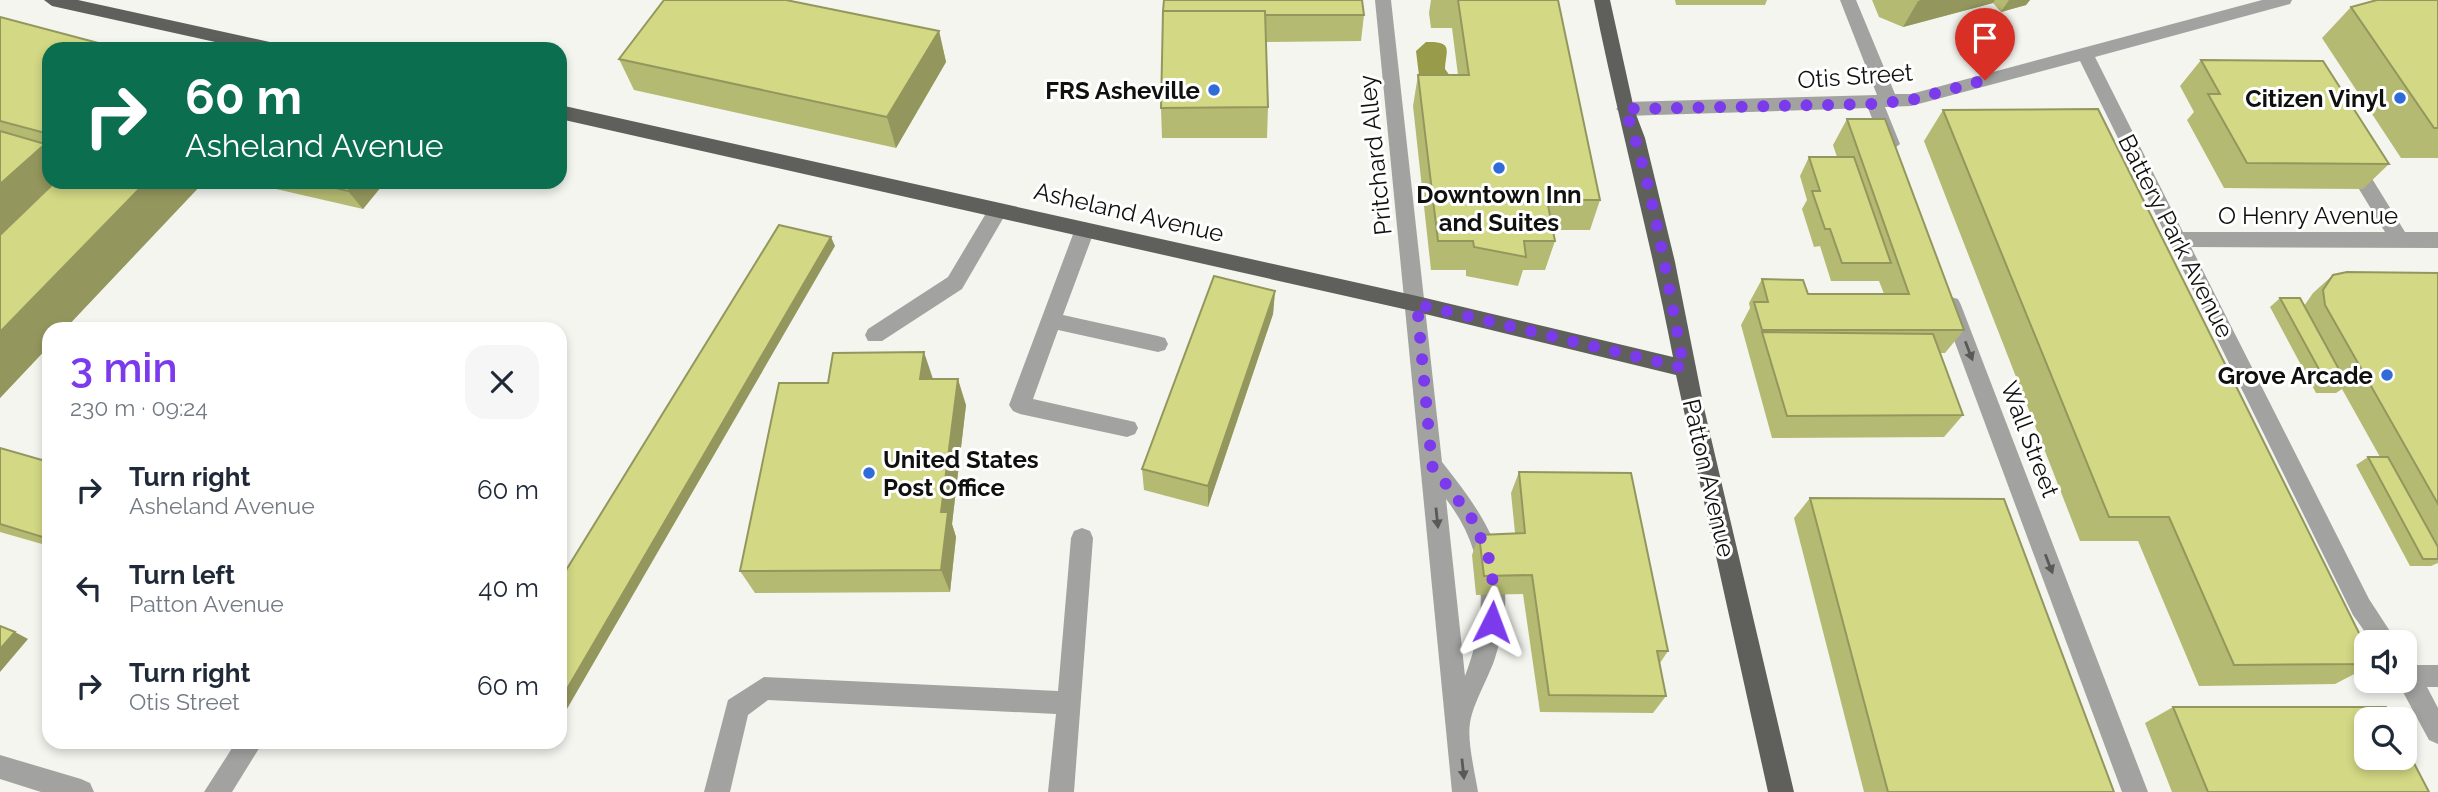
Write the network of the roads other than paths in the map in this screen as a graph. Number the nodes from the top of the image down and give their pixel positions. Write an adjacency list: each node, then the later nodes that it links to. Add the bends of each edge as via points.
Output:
1 (52, 0): 6 (main road)
2 (1383, 0): 19 (street, Pritchard Alley)
3 (1602, 0): 9 (main road, Patton Avenue)
4 (1848, 0): 8 (street)
5 (2283, 0): 7 (street, Otis Street)
6 (242, 42)
7 (2084, 52): 8 (street, Otis Street, via 1911,100); 15 (street, Battery Park Avenue)
8 (1882, 103): 9 (street, Otis Street); 12 (street)
9 (1625, 109): 23 (main road, Patton Avenue, via 1665,262)
10 (567, 114): 13 (main road, Asheland Avenue)
11 (2340, 144): 16 (street)
12 (1900, 168)
13 (998, 210): 14 (main road, Asheland Avenue); 21 (street, via 956,283)
14 (1085, 229): 19 (main road, Asheland Avenue); 20 (street)
15 (2179, 239): 16 (street, O Henry Avenue); 27 (street, Battery Park Avenue, via 2361,607)
16 (2400, 240): 17 (street, O Henry Avenue)
17 (2438, 240)
18 (1943, 284): 43 (street, Wall Street, one-way to 43)
19 (1417, 304): 23 (main road, Asheland Avenue); 25 (street, Pritchard Alley)
20 (1051, 320): 22 (street); 24 (street, via 1020,405)
21 (874, 335)
22 (1158, 344)
23 (1684, 368): 42 (main road, Patton Avenue)
24 (1127, 428)
25 (1432, 466): 32 (street, Pritchard Alley, one-way to 32); 32 (street, via 1471,517 1488,554 1495,594 1489,649)
26 (1082, 538): 31 (street)
27 (2377, 630)
28 (2417, 674): 29 (street)
29 (2438, 676)
30 (2417, 692): 33 (street)
31 (1069, 703): 39 (street, via 764,688 737,708); 40 (street)
32 (1458, 723): 41 (street, Pritchard Alley, one-way to 41)
33 (2438, 732)
34 (246, 749): 38 (street)
35 (0, 767): 36 (street)
36 (36, 787): 37 (street)
37 (81, 792)
38 (218, 792)
39 (717, 792)
40 (1061, 792)
41 (1465, 792)
42 (1781, 792)
43 (2135, 792)

